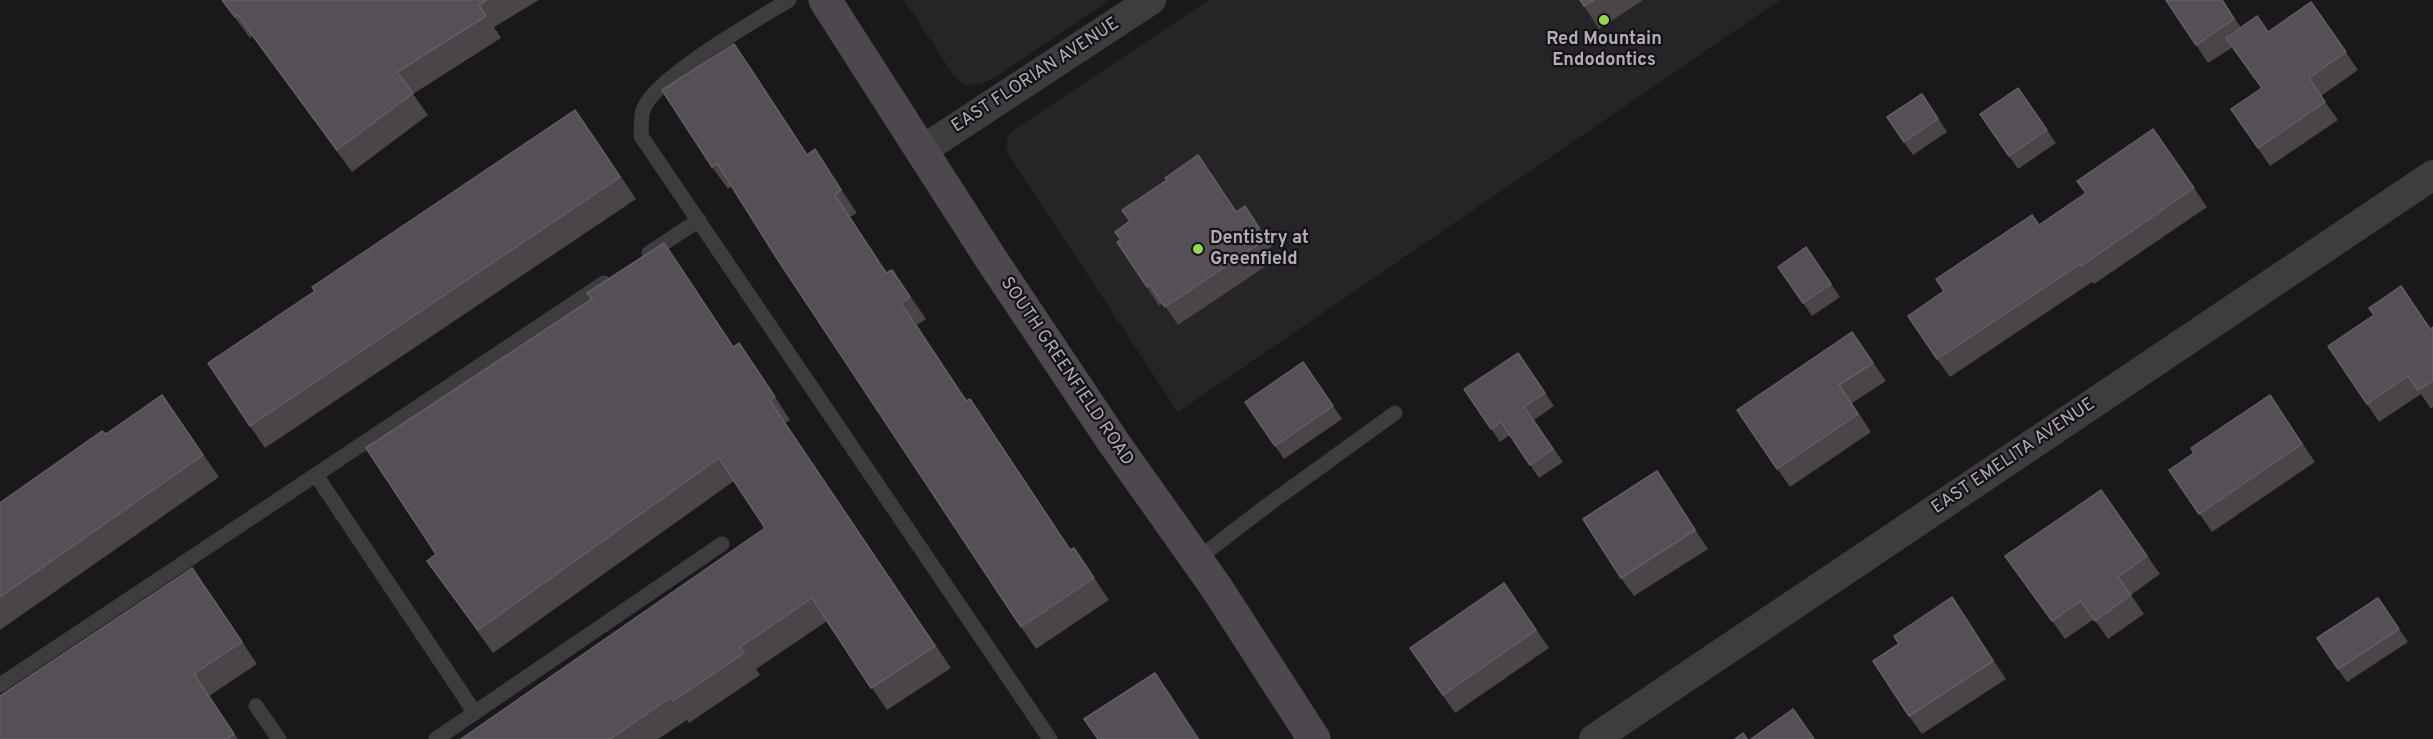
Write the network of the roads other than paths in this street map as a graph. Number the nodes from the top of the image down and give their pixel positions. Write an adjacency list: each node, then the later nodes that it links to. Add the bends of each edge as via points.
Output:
1 (789, 0): 6 (lane, via 665,81 643,108 641,135)
2 (825, 0): 4 (main road, SOUTH GREENFIELD ROAD)
3 (1151, 0): 4 (street, EAST FLORIAN AVENUE)
4 (921, 151): 12 (main road, SOUTH GREENFIELD ROAD)
5 (2433, 175): 20 (street, EAST EMELITA AVENUE)
6 (699, 220): 7 (lane); 18 (lane)
7 (640, 259)
8 (620, 272): 10 (lane)
9 (1395, 413): 12 (lane)
10 (316, 475): 13 (lane); 15 (lane)
11 (722, 544): 15 (lane)
12 (1196, 560): 19 (main road, SOUTH GREENFIELD ROAD)
13 (0, 685)
14 (256, 706): 16 (lane)
15 (475, 713): 17 (lane)
16 (279, 739)
17 (436, 739)
18 (1050, 739)
19 (1314, 739)
20 (1594, 739)

